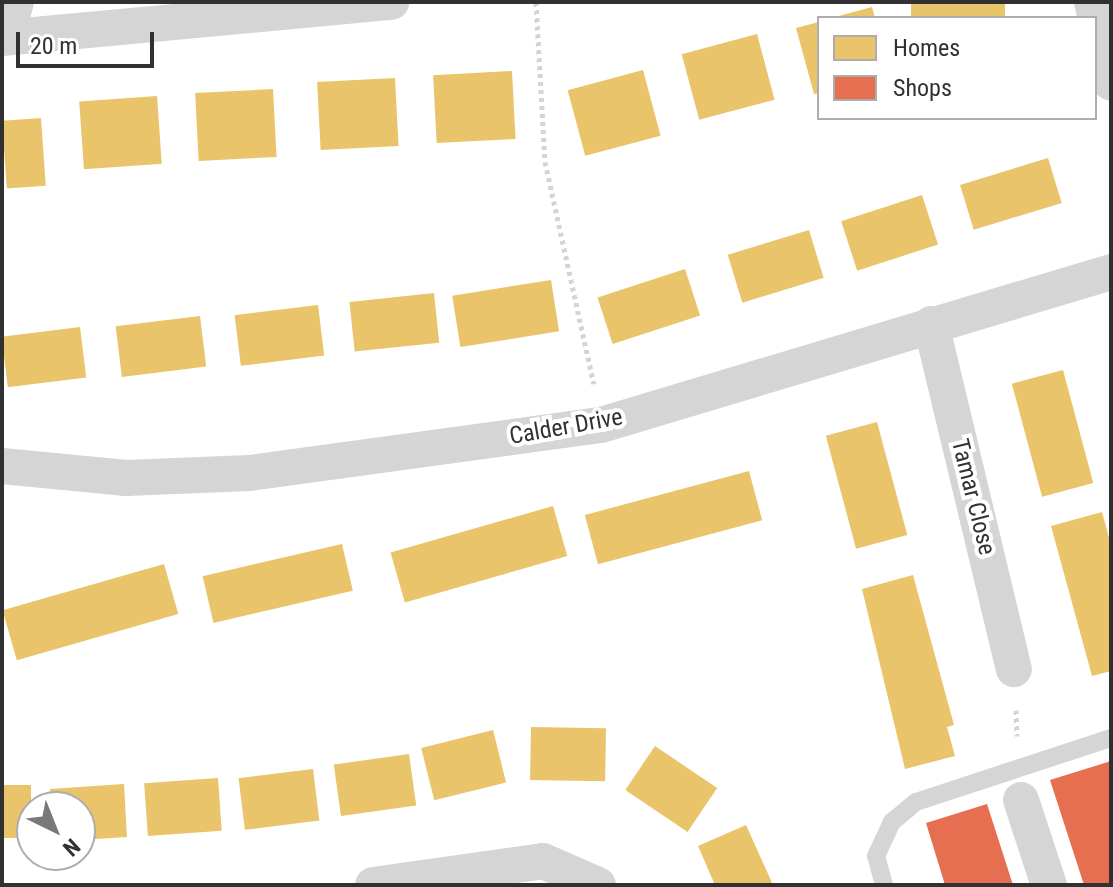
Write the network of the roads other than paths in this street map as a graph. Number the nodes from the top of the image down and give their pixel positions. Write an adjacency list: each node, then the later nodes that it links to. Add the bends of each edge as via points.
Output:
1 (16, 2): 4 (street)
2 (391, 2): 4 (street)
3 (1097, 23): 5 (street)
4 (4, 37)
5 (1111, 83)
6 (1111, 272): 7 (street, Calder Drive)
7 (931, 324): 8 (street, Calder Drive, via 601,425 250,473 126,478); 9 (street, Tamar Close)
8 (2, 466)
9 (1014, 669)
10 (1111, 738): 14 (lane, via 916,802 892,822 876,856)
11 (1021, 800): 15 (street)
12 (373, 885): 13 (street, via 543,861 578,870)
13 (598, 885)
14 (884, 885)
15 (1049, 885)

